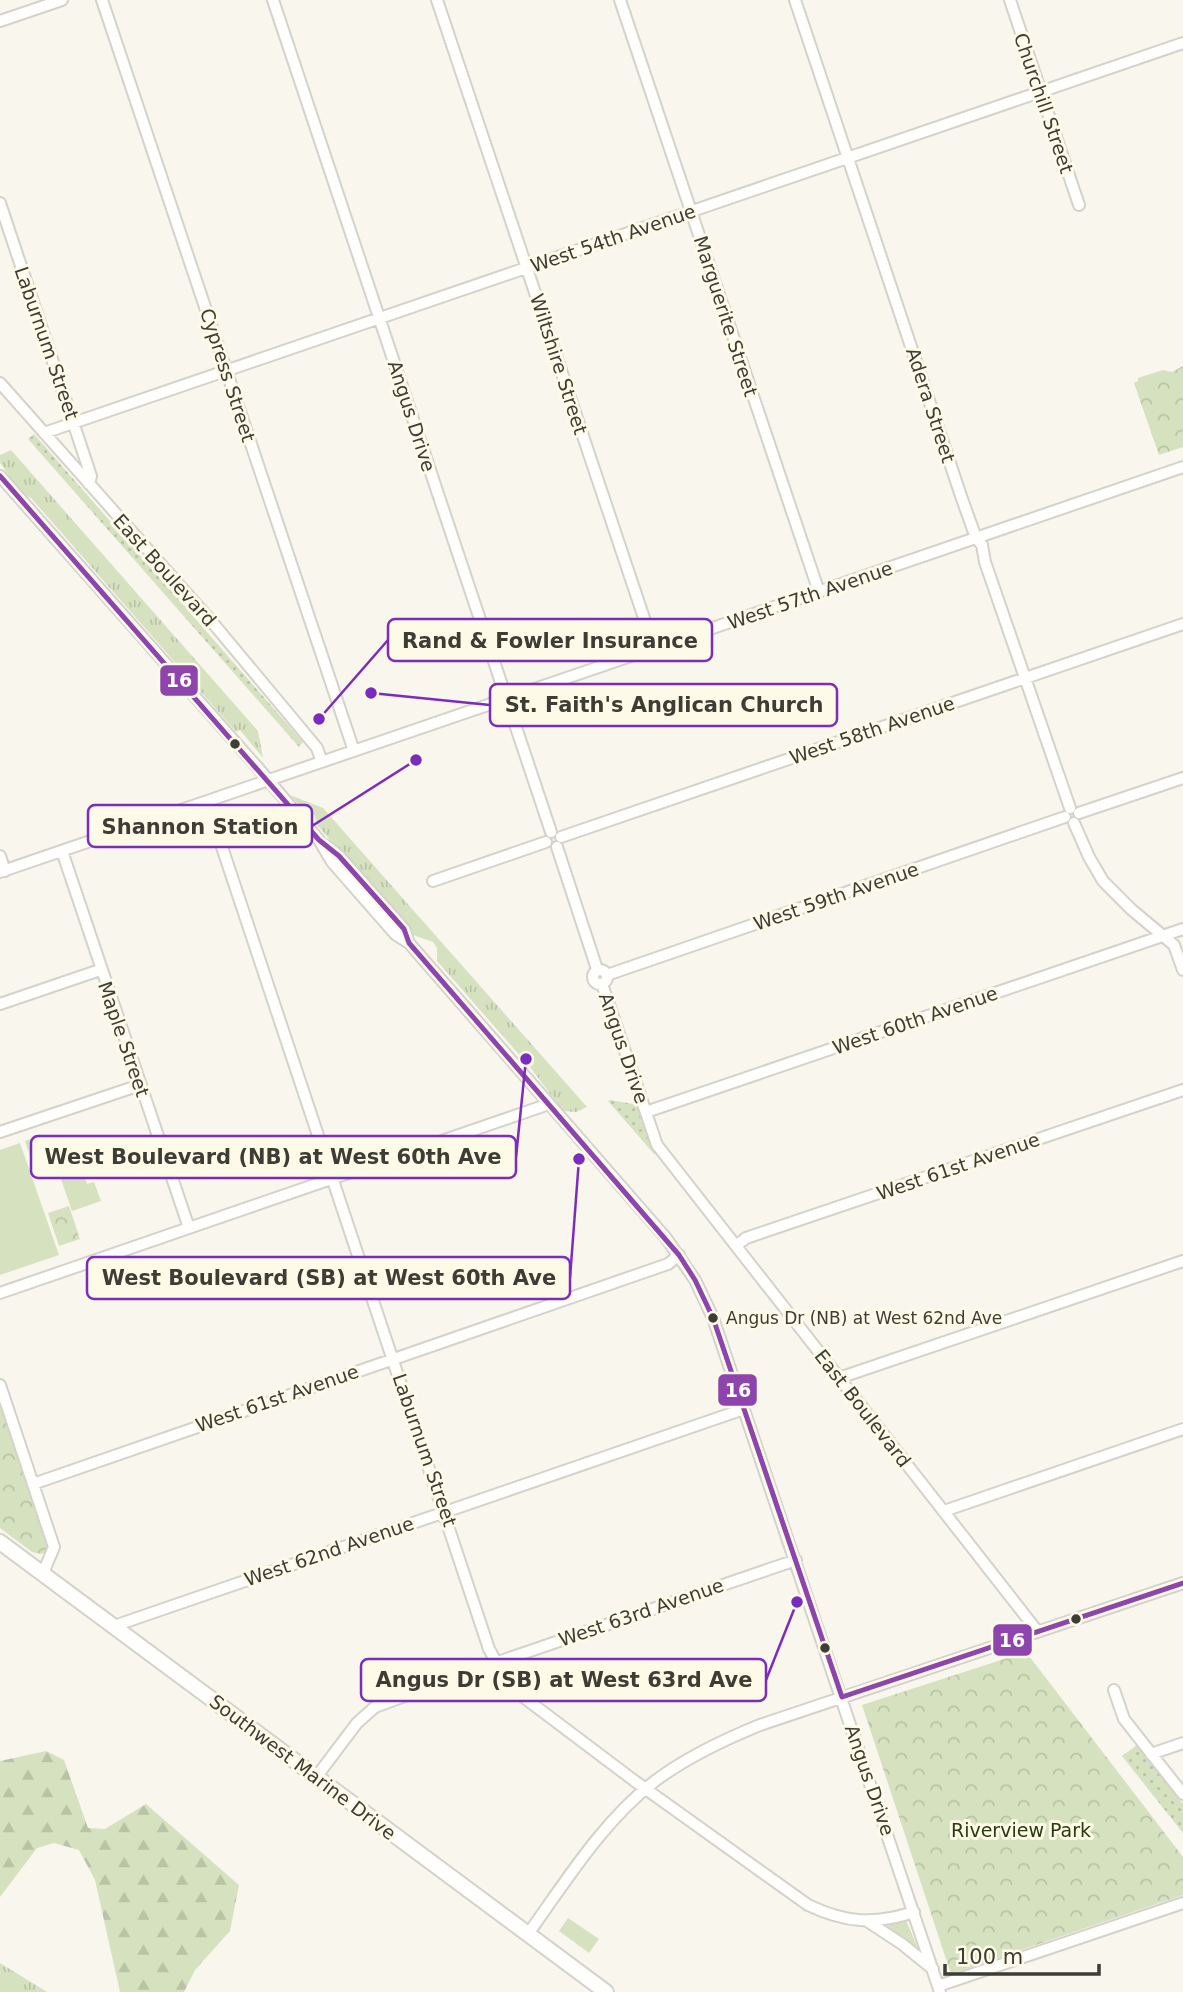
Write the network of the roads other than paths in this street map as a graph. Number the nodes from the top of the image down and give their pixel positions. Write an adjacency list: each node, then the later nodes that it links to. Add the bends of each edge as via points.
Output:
1 (62, 0): 8 (street)
2 (102, 0): 17 (street, Cypress Street)
3 (273, 0): 16 (street, Angus Drive)
4 (437, 0): 15 (street, Wiltshire Street)
5 (620, 0): 14 (street, Marguerite Street)
6 (795, 0): 11 (street, Adera Street)
7 (1010, 0): 10 (street, Churchill Street)
8 (0, 21)
9 (1183, 43): 10 (street, West 54th Avenue)
10 (1041, 92): 11 (street, West 54th Avenue); 13 (street, Churchill Street)
11 (849, 157): 14 (street, West 54th Avenue); 24 (street, Adera Street)
12 (0, 203): 19 (street, Laburnum Street)
13 (1079, 205)
14 (691, 211): 15 (street, West 54th Avenue); 25 (street, Marguerite Street)
15 (528, 268): 16 (street, West 54th Avenue); 27 (street, Wiltshire Street)
16 (379, 317): 17 (street, West 54th Avenue); 29 (street, Angus Drive)
17 (226, 370): 19 (street, West 54th Avenue); 30 (street, Cypress Street)
18 (0, 383): 20 (street, East Boulevard)
19 (74, 422): 20 (street, West 54th Avenue); 23 (street, Laburnum Street, via 91,477)
20 (44, 433): 23 (street, East Boulevard)
21 (1183, 467): 24 (street, West 57th Avenue)
22 (1, 478): 33 (street, Angus Drive)
23 (89, 484): 31 (street, East Boulevard, via 229,642 317,748)
24 (976, 538): 25 (street, West 57th Avenue); 28 (street, Adera Street)
25 (819, 592): 27 (street, West 57th Avenue)
26 (1183, 624): 28 (street, West 58th Avenue)
27 (654, 648): 29 (street, West 57th Avenue)
28 (1024, 678): 35 (street, Adera Street); 36 (street, West 58th Avenue)
29 (506, 699): 30 (street, West 57th Avenue); 36 (street, Angus Drive)
30 (354, 751): 31 (street, West 57th Avenue)
31 (322, 762): 33 (street, West 57th Avenue)
32 (1183, 778): 35 (street, West 59th Avenue)
33 (268, 781): 34 (street, West 57th Avenue); 49 (street, Angus Drive, via 332,862)
34 (206, 802): 37 (street, West 57th Avenue); 52 (street, Laburnum Street)
35 (1072, 815): 42 (street, Adera Street, via 1103,881); 45 (street, West 59th Avenue)
36 (554, 839): 40 (street, West 58th Avenue); 45 (street, Angus Drive)
37 (62, 851): 39 (street, West 57th Avenue); 43 (street, Maple Street)
38 (0, 856): 39 (street)
39 (2, 871)
40 (433, 881)
41 (1183, 929): 42 (street, West 60th Avenue)
42 (1163, 936): 44 (street, Adera Street, via 1174,944); 50 (street, West 60th Avenue)
43 (100, 970): 46 (street); 47 (street, Maple Street)
44 (1183, 970)
45 (602, 976): 50 (street, Angus Drive)
46 (0, 1004)
47 (140, 1085): 51 (street); 53 (street, Maple Street)
48 (1183, 1090): 54 (street, West 61st Avenue, via 746,1238)
49 (549, 1104): 52 (street); 55 (street, Angus Drive)
50 (646, 1112): 54 (street, East Boulevard, via 657,1145)
51 (0, 1132)
52 (334, 1179): 53 (street); 58 (street, Laburnum Street)
53 (189, 1227): 57 (street)
54 (736, 1246): 59 (street, East Boulevard)
55 (679, 1255): 58 (street, West 61st Avenue, via 668,1264); 61 (street, Angus Drive, via 705,1299)
56 (1183, 1261): 59 (street)
57 (0, 1293)
58 (393, 1357): 63 (street, West 61st Avenue); 64 (street, Laburnum Street)
59 (839, 1378): 65 (street, East Boulevard)
60 (0, 1385): 63 (street)
61 (744, 1409): 64 (street, West 62nd Avenue); 67 (street, Angus Drive)
62 (1183, 1429): 65 (street)
63 (33, 1484): 68 (street, via 54,1547)
64 (445, 1511): 70 (street, West 62nd Avenue); 72 (street, Laburnum Street)
65 (944, 1511): 71 (street, East Boulevard)
66 (0, 1542): 68 (main road, Southwest Marine Drive)
67 (796, 1560): 72 (street, West 63rd Avenue); 74 (street, Angus Drive)
68 (43, 1573): 70 (main road, Southwest Marine Drive)
69 (1183, 1583): 71 (street)
70 (114, 1626): 77 (main road, Southwest Marine Drive)
71 (1038, 1632): 74 (street)
72 (496, 1663): 77 (street, West 63rd Avenue, via 375,1707); 78 (street, Laburnum Street, via 510,1687)
73 (1114, 1690): 76 (street, via 1124,1719)
74 (842, 1698): 78 (street, via 727,1738); 81 (street, Angus Drive)
75 (1183, 1743): 76 (street)
76 (1151, 1754): 79 (street)
77 (317, 1776): 83 (main road, Southwest Marine Drive)
78 (646, 1789): 82 (street, Laburnum Street, via 808,1905 833,1917); 83 (street, via 598,1839)
79 (1183, 1794)
80 (1183, 1903): 85 (street)
81 (914, 1912): 82 (street, Laburnum Street); 84 (street, Angus Drive)
82 (867, 1921): 84 (street, Laburnum Street)
83 (528, 1934): 86 (main road, Southwest Marine Drive)
84 (933, 1970): 85 (street, Angus Drive)
85 (939, 1989)
86 (606, 1992)

